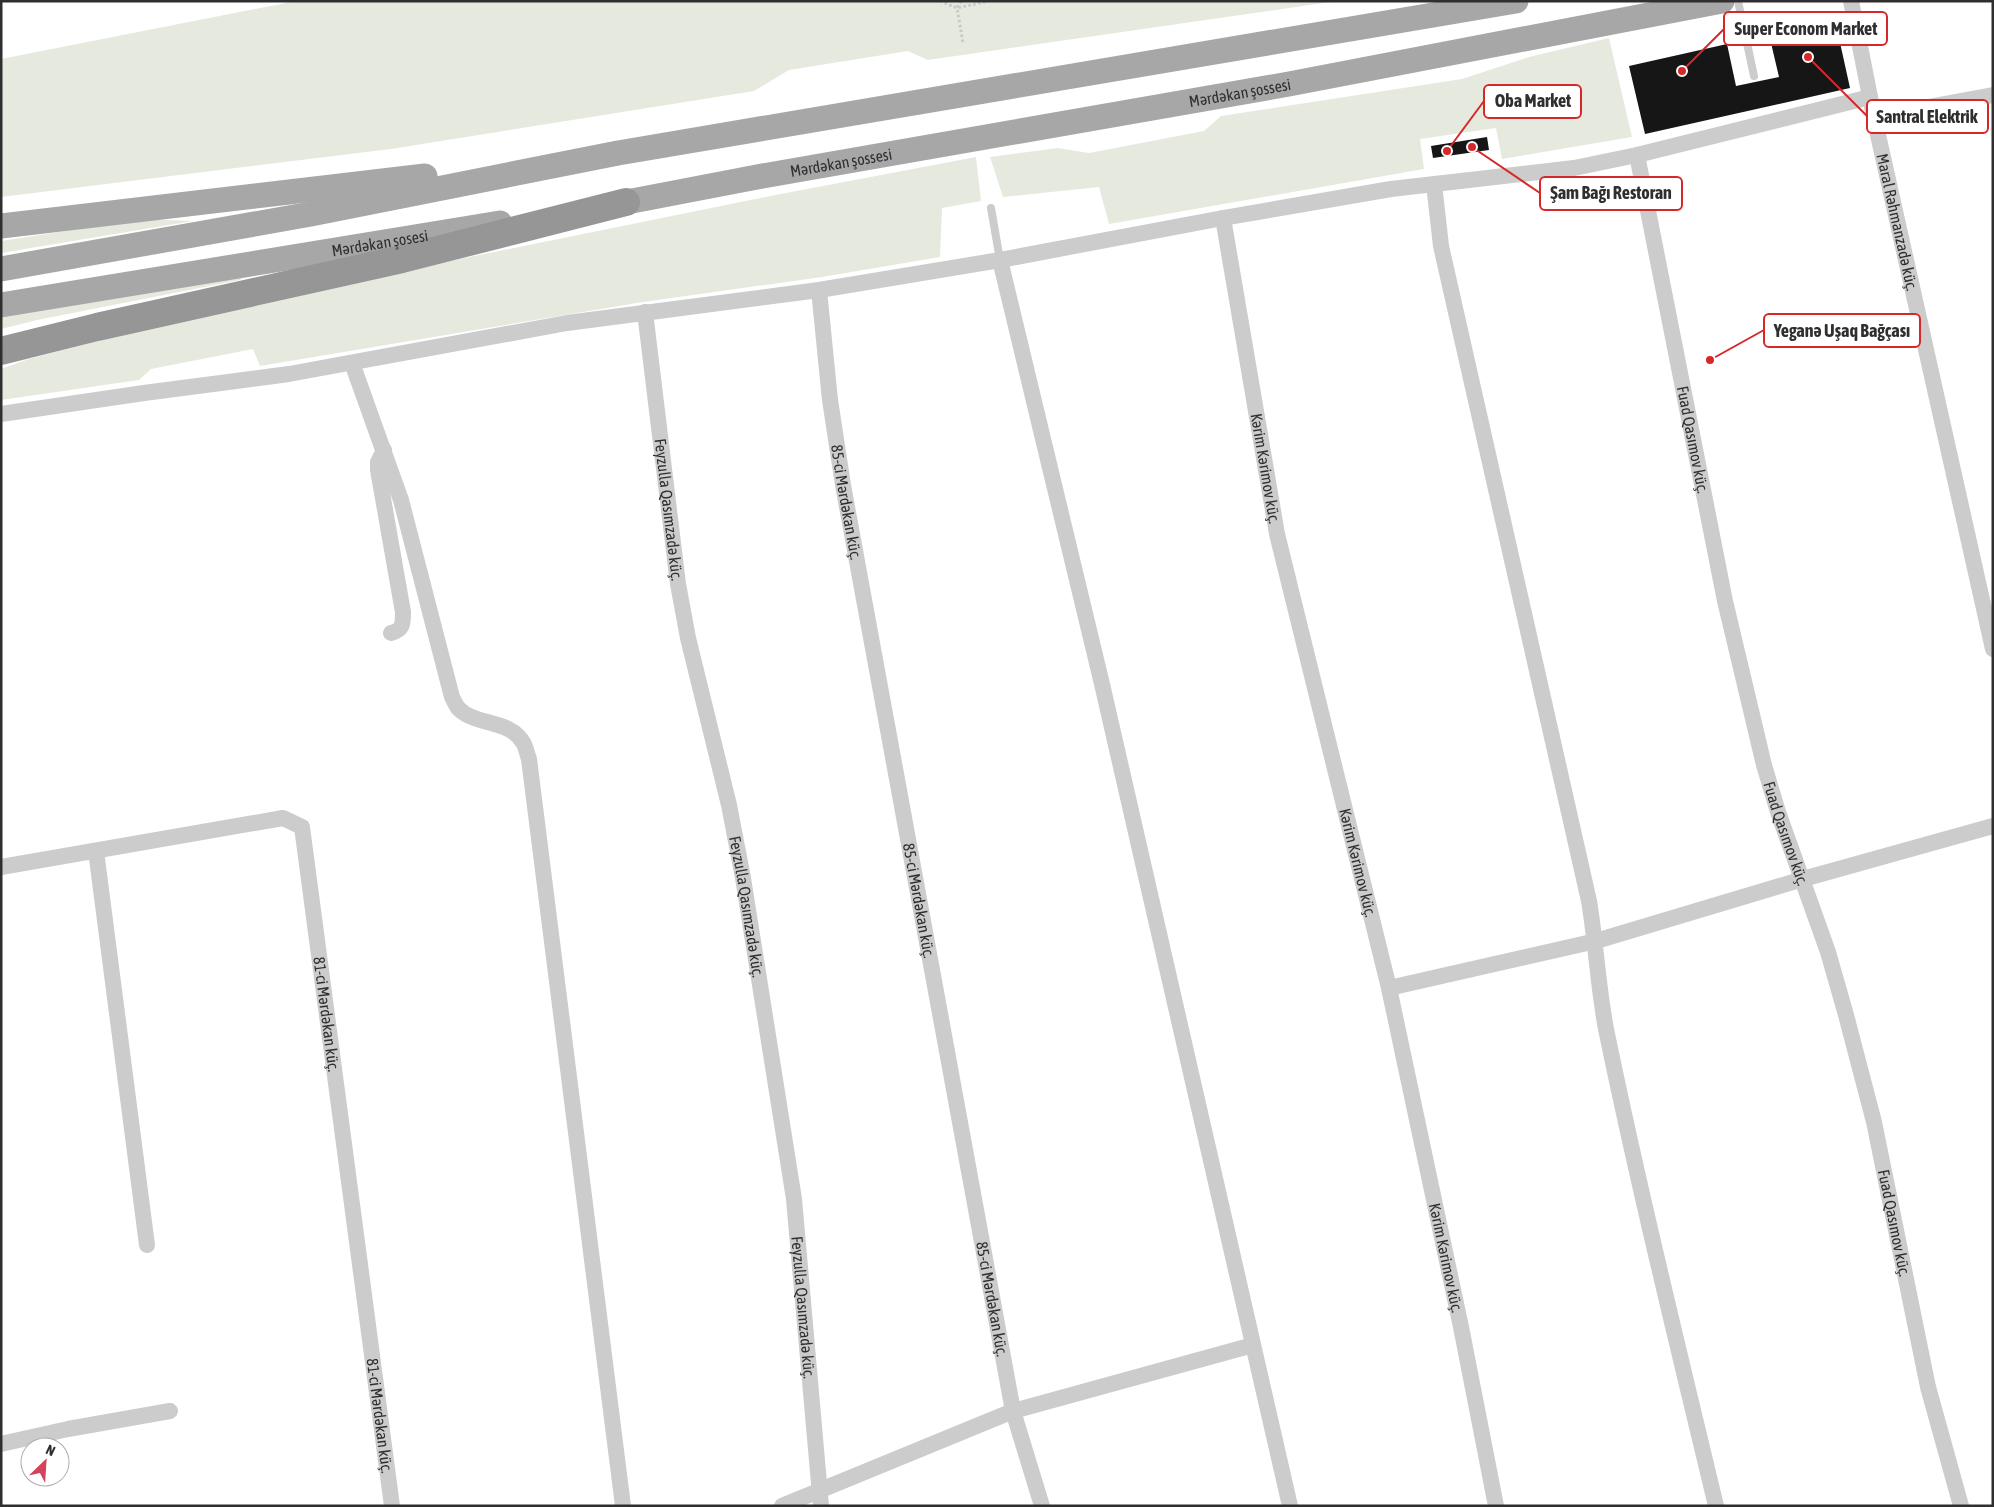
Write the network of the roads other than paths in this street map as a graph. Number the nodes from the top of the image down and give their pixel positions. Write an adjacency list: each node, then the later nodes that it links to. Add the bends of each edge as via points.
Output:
1 (1516, 1): 9 (main road)
2 (1722, 1): 11 (main road, Mərdəkan şossesi, via 1288,84)
3 (1738, 1): 5 (lane)
4 (1851, 1): 7 (street, Maral Rəhmanzadə küç.)
5 (1754, 76)
6 (1993, 95): 8 (street)
7 (1870, 97): 8 (street, Maral Rəhmanzadə küç.); 10 (street)
8 (1874, 117): 26 (street, Maral Rəhmanzadə küç.)
9 (618, 153): 16 (main road); 18 (main road, via 311,214)
10 (1637, 155): 12 (street, via 1574,168); 32 (street, Fuad Qasımov küç., via 1725,601 1764,765)
11 (757, 177): 13 (main road, Mərdəkan şosesi)
12 (1434, 184): 15 (street); 33 (street, via 1441,246)
13 (626, 202): 20 (main road, Mərdəkan şosesi); 22 (highway, via 402,259 97,326)
14 (991, 208): 17 (lane)
15 (1223, 218): 17 (street); 34 (street, Kərim Kərimov küç., via 1277,534)
16 (1, 226)
17 (1000, 260): 19 (street); 36 (street, via 1102,684)
18 (1, 268)
19 (819, 290): 21 (street); 38 (street, 85-ci Mərdəkan küç., via 842,484)
20 (1, 305)
21 (645, 312): 23 (street, via 567,322); 40 (street, Feyzulla Qasımzadə küç., via 678,584 729,804 794,1200)
22 (1, 351)
23 (352, 363): 24 (street); 25 (street)
24 (1, 414)
25 (384, 450): 27 (street, via 378,470 403,612 399,631); 42 (street, via 401,500 452,697 458,708 470,716 500,724 514,732 524,744 529,759)
26 (1985, 584): 28 (street, Maral Rəhmanzadə küç.)
27 (391, 633)
28 (1993, 649)
29 (1993, 826): 32 (street)
30 (96, 851): 31 (street, 81-ci Mərdəkan küç.); 35 (street); 41 (street, 81-ci Mərdəkan küç., via 283,818 302,827)
31 (1, 867)
32 (1803, 879): 33 (street); 48 (street, Fuad Qasımov küç., via 1828,952 1874,1122 1928,1387)
33 (1596, 941): 34 (street); 47 (street, via 1606,1026 1643,1199)
34 (1389, 988): 46 (street, Kərim Kərimov küç.)
35 (148, 1245)
36 (1253, 1345): 38 (street); 45 (street)
37 (170, 1411): 39 (street)
38 (1013, 1411): 40 (street); 44 (street, 85-ci Mərdəkan küç.)
39 (1, 1444)
40 (821, 1498): 43 (street)
41 (392, 1506)
42 (624, 1506)
43 (782, 1506)
44 (1042, 1506)
45 (1290, 1506)
46 (1496, 1506)
47 (1716, 1506)
48 (1961, 1506)

